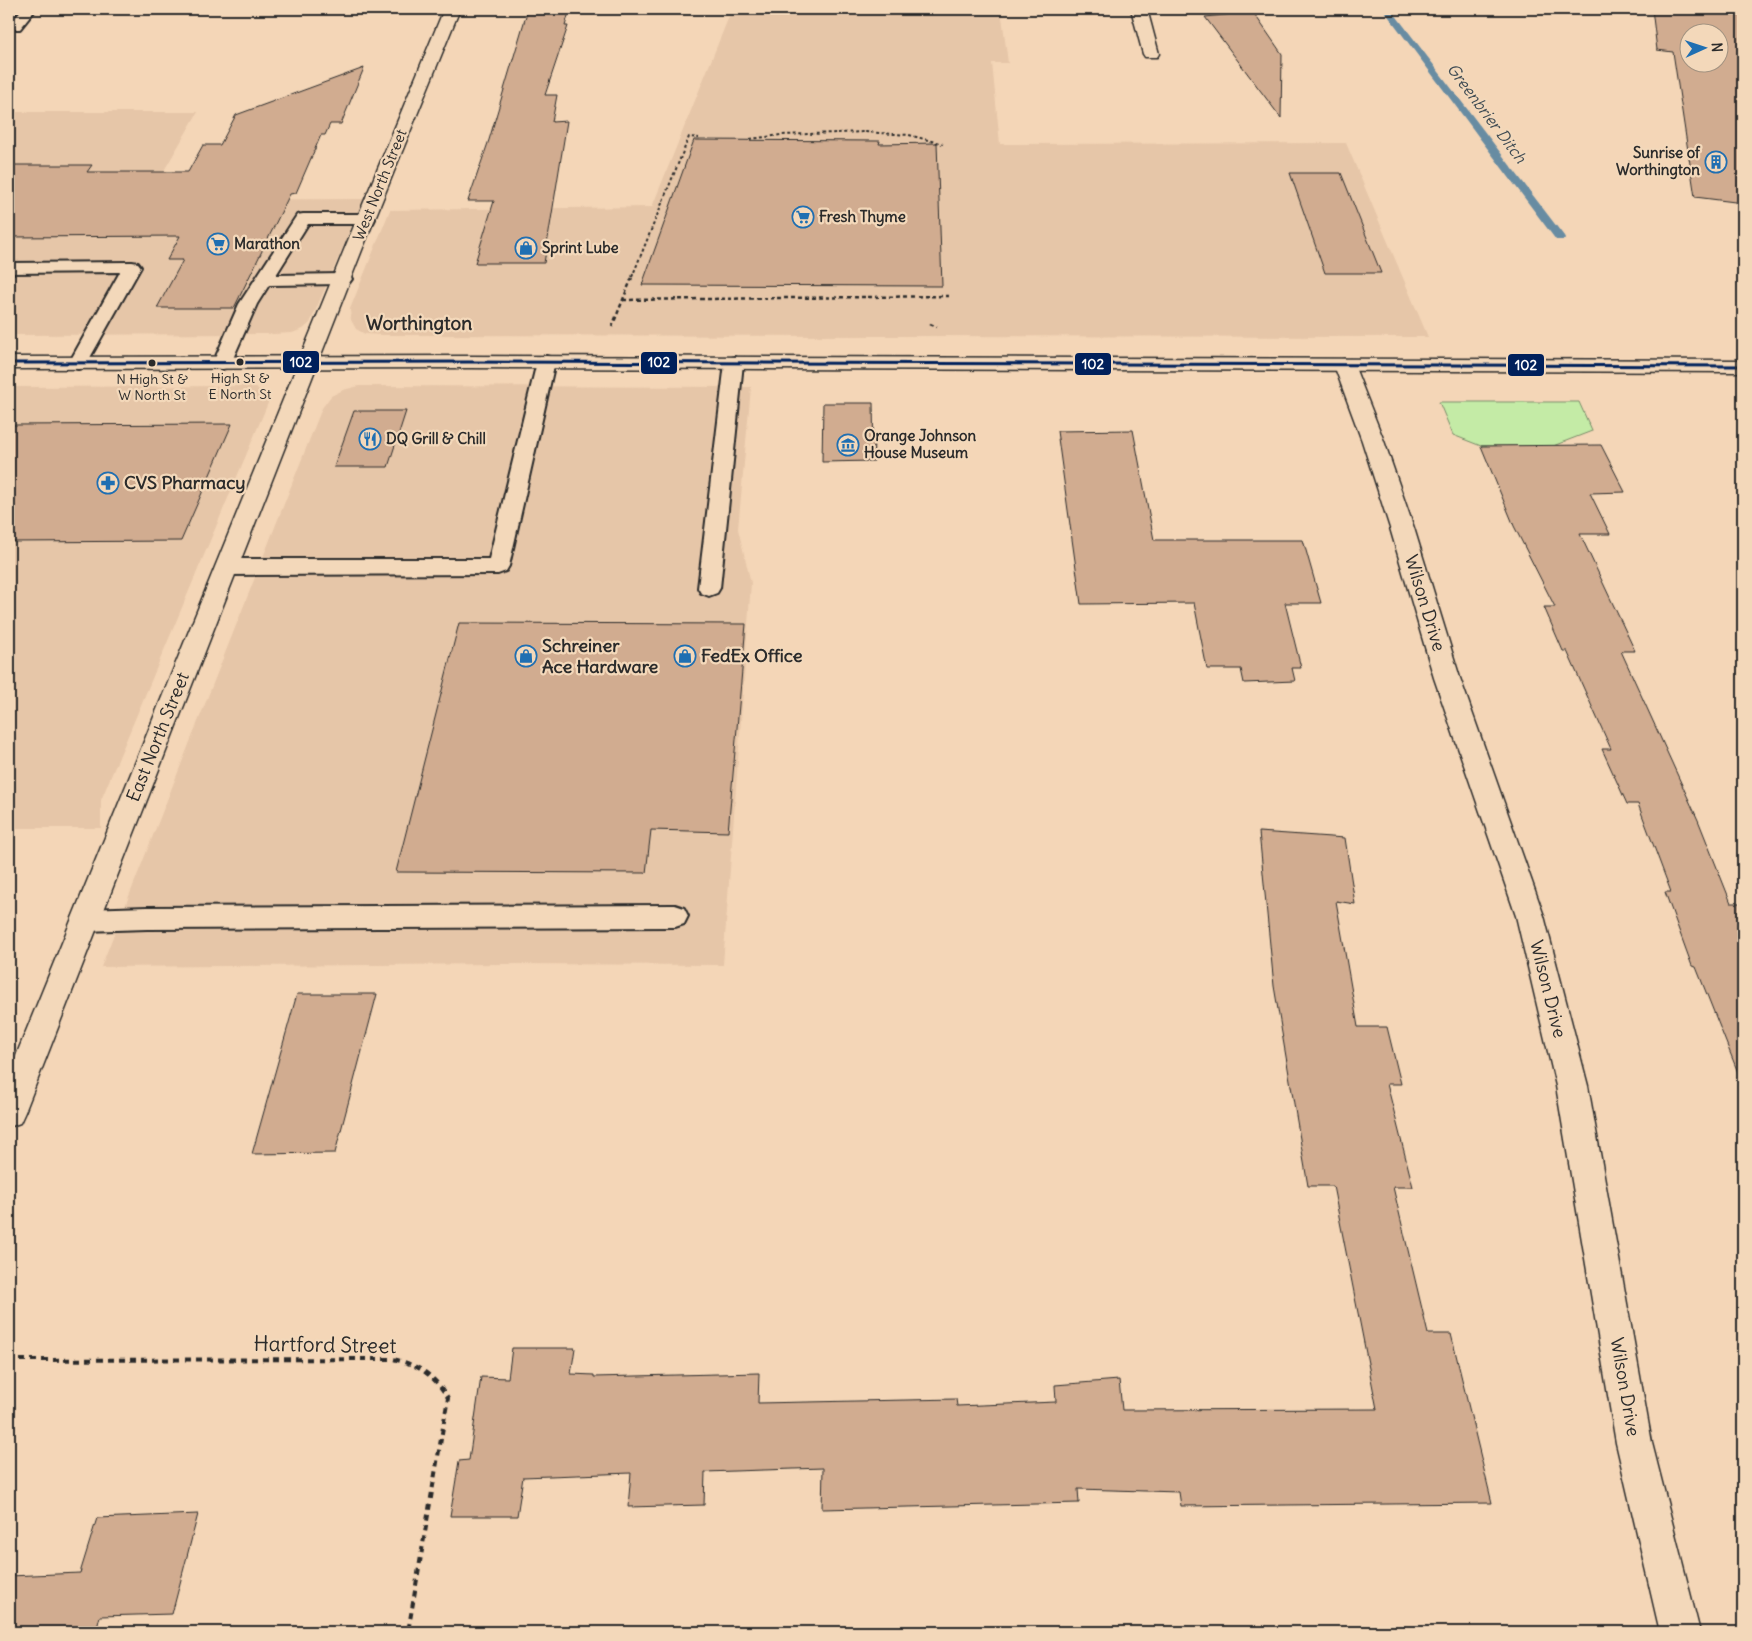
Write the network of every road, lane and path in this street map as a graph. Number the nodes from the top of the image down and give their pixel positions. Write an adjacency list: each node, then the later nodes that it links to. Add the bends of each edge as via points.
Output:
1 (29, 9): 4 (lane)
2 (452, 9): 9 (street, West North Street)
3 (1139, 9): 5 (street)
4 (15, 26)
5 (1151, 54)
6 (699, 138): 14 (path, via 688,137)
7 (750, 139): 8 (path, via 781,135 895,134 922,137)
8 (943, 144)
9 (367, 219): 11 (street, West North Street); 12 (lane, via 303,219)
10 (9, 268): 20 (lane, via 132,267)
11 (343, 279): 12 (lane); 22 (street, West North Street)
12 (264, 280): 21 (lane, via 248,304)
13 (950, 296): 14 (path)
14 (624, 300): 16 (path)
15 (930, 324): 17 (path)
16 (612, 327)
17 (937, 327)
18 (546, 362): 22 (street); 23 (street); 26 (lane, via 498,566)
19 (9, 363): 20 (street)
20 (78, 363): 21 (street)
21 (222, 363): 22 (street)
22 (310, 363): 26 (street, East North Street)
23 (734, 363): 24 (street); 27 (lane)
24 (1344, 365): 25 (street); 33 (street, Wilson Drive, via 1373,440 1447,678 1530,916 1572,1086 1634,1443)
25 (1743, 366)
26 (227, 567): 29 (street, East North Street)
27 (709, 588)
28 (675, 916): 29 (lane)
29 (85, 920): 30 (street, East North Street)
30 (9, 1112)
31 (9, 1360): 32 (path, Hartford Street, via 393,1359 424,1370 438,1382 448,1398)
32 (408, 1632)
33 (1680, 1632)

